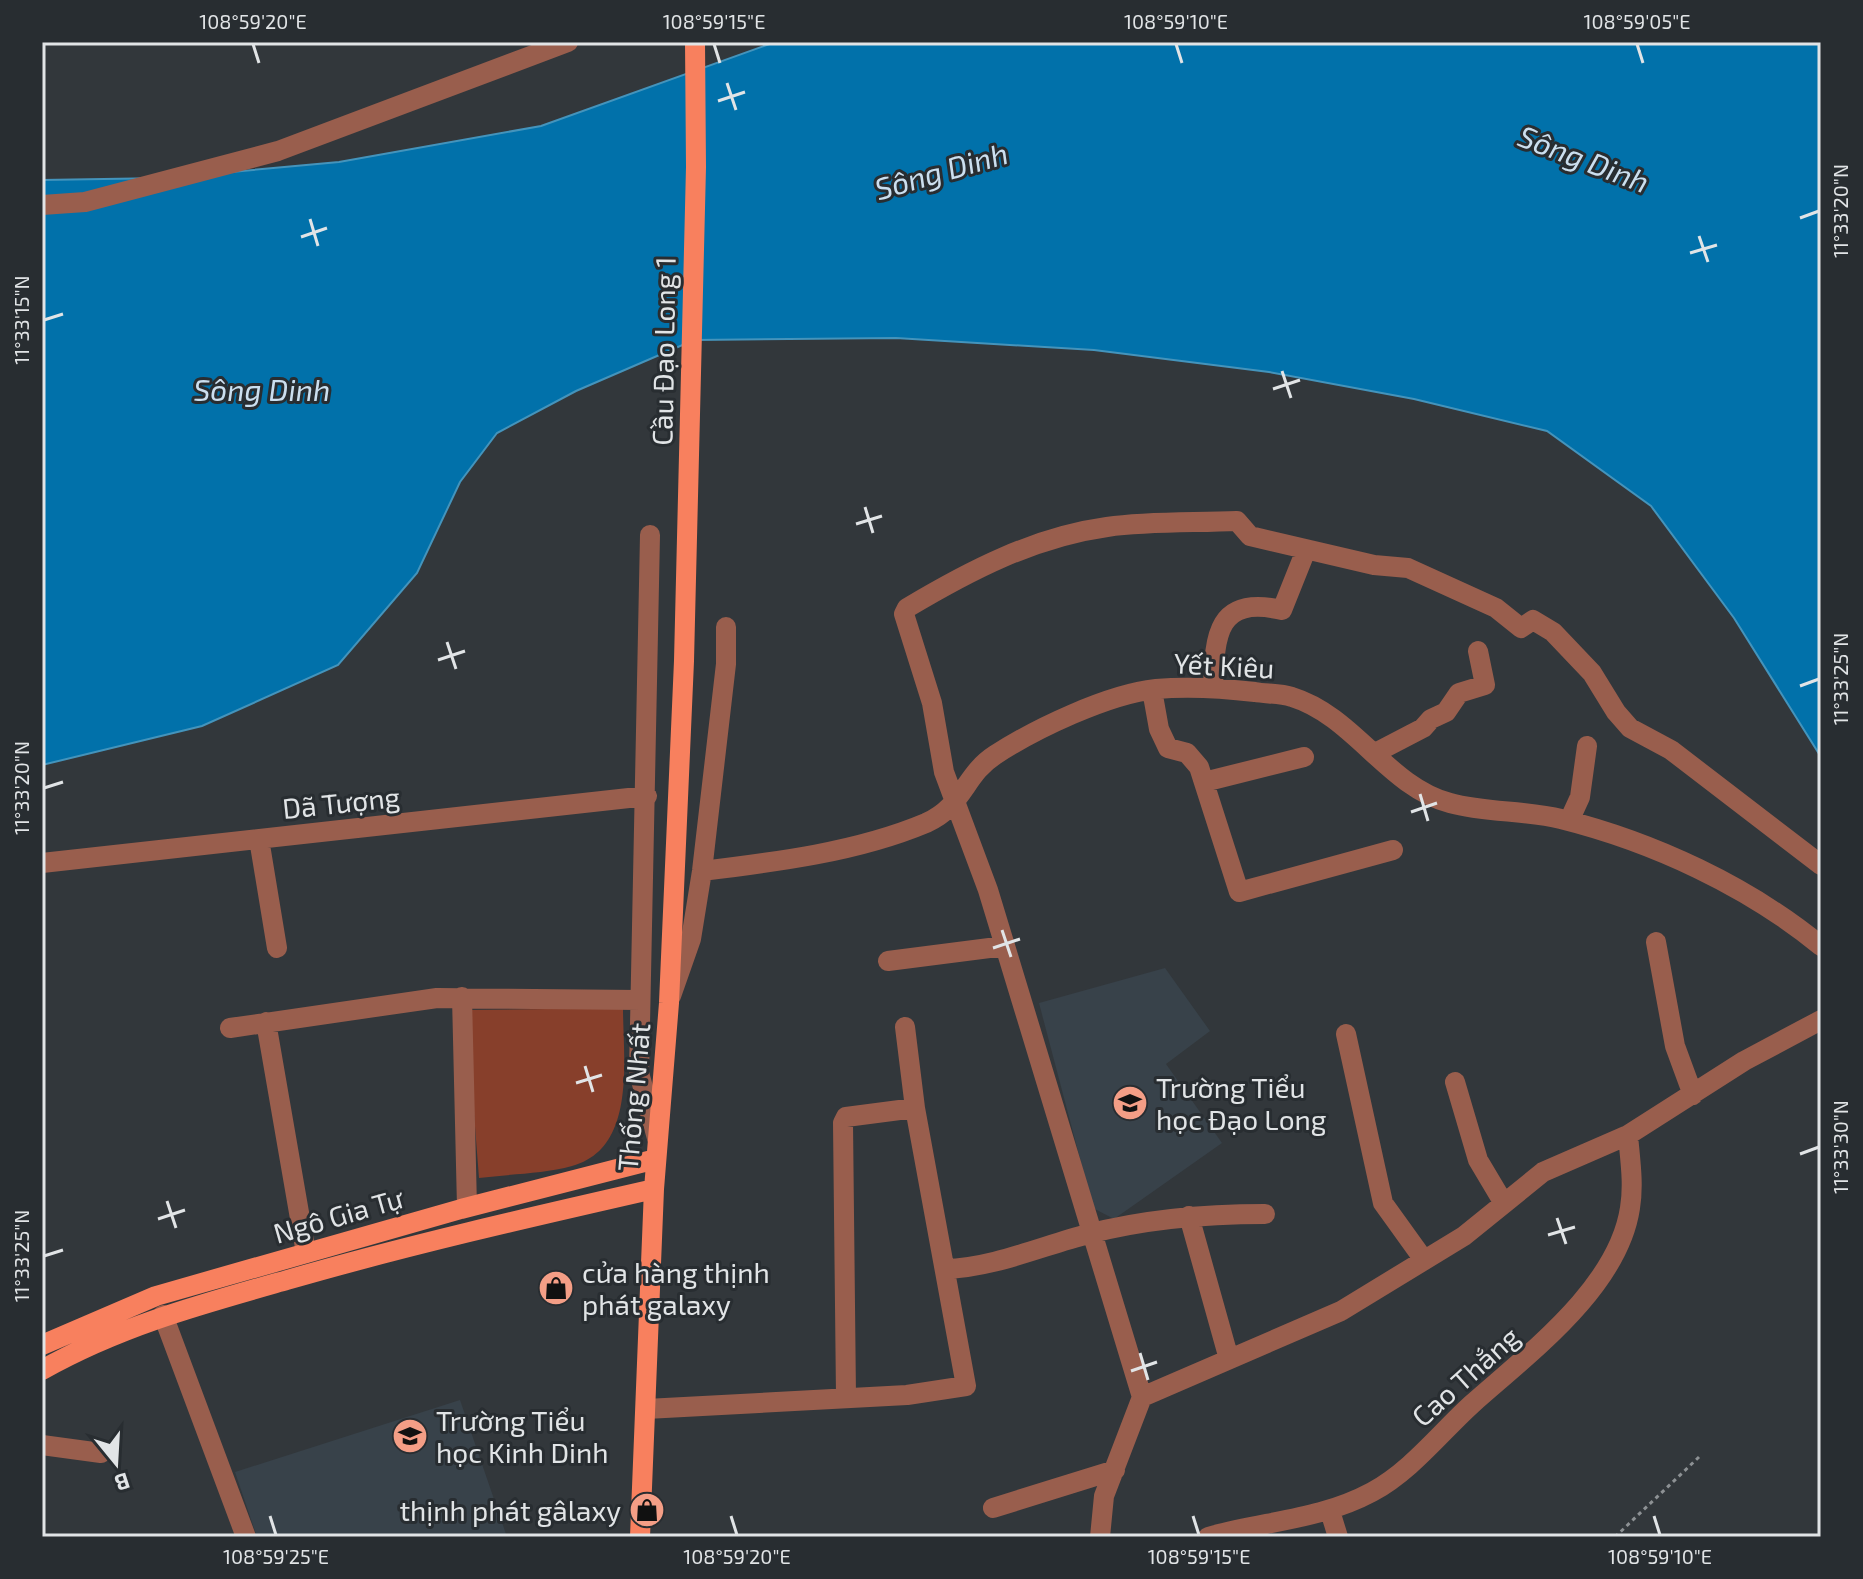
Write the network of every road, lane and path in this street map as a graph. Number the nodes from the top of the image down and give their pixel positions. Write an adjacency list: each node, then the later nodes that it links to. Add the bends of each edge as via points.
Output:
1 (568, 42): 3 (street, via 278,151 85,202)
2 (695, 42): 8 (main road, Cầu Đạo Long 1)
3 (42, 205)
4 (650, 535): 15 (street)
5 (1306, 550): 9 (street, via 1282,610 1258,604 1228,615 1215,637); 16 (street, via 1250,536 1237,521 1108,527 1012,552 907,608 904,614 932,703 944,772); 21 (street, via 1408,568 1496,608 1521,628 1533,620 1553,632 1592,673 1630,728 1671,750)
6 (726, 627): 22 (street)
7 (1478, 651): 12 (street, via 1485,685 1459,693 1446,712)
8 (684, 661): 30 (main road, Thống Nhất)
9 (1213, 687): 10 (street, Yết Kiêu); 12 (street, Yết Kiêu, via 1292,697 1332,719)
10 (1152, 690): 14 (street, via 1168,748 1187,753); 16 (street, Yết Kiêu, via 1091,708 993,756 967,783)
11 (1587, 746): 17 (street, via 1580,797)
12 (1375, 753): 17 (street, Yết Kiêu, via 1427,794 1450,803)
13 (1304, 757): 14 (street)
14 (1204, 782): 19 (street, via 1239,892)
15 (647, 796): 18 (street, Dã Tượng); 29 (street)
16 (957, 803): 22 (street, Yết Kiêu, via 927,822 866,842); 24 (street)
17 (1569, 821): 25 (street, Yết Kiêu, via 1661,853 1779,912)
18 (259, 839): 20 (street, Dã Tượng); 26 (street)
19 (1393, 850)
20 (42, 863)
21 (1821, 865)
22 (702, 871): 30 (street, via 691,939)
23 (1656, 942): 37 (street, via 1675,1046)
24 (1005, 946): 27 (street); 47 (street)
25 (1821, 946)
26 (277, 948)
27 (888, 961)
28 (462, 997): 29 (street); 32 (street); 43 (street)
29 (639, 1000): 40 (street, via 639,1073)
30 (669, 1003): 40 (main road, Thống Nhất)
31 (1821, 1020): 37 (street)
32 (266, 1022): 34 (street); 49 (street)
33 (905, 1027): 38 (street)
34 (230, 1028)
35 (1346, 1034): 50 (street, via 1383,1203)
36 (1455, 1082): 42 (street, via 1478,1160)
37 (1693, 1095): 39 (street)
38 (915, 1108): 52 (street); 57 (street, via 858,1113 843,1123)
39 (1628, 1135): 42 (street, via 1543,1172); 65 (street, Cao Thắng, via 1630,1210 1616,1249 1580,1304 1402,1472)
40 (657, 1149): 41 (main road, Thống Nhất); 43 (main road, Ngô Gia Tự)
41 (654, 1189): 46 (main road, Ngô Gia Tự); 59 (main road, Thống Nhất)
42 (1503, 1202): 50 (street, via 1464,1236)
43 (467, 1207): 46 (main road); 48 (main road, Ngô Gia Tự)
44 (1265, 1214): 45 (street)
45 (1189, 1216): 47 (street); 55 (street)
46 (473, 1231): 51 (main road, Ngô Gia Tự)
47 (1093, 1233): 52 (street); 58 (street)
48 (344, 1242): 49 (main road, Ngô Gia Tự); 51 (main road)
49 (306, 1253): 53 (main road, Ngô Gia Tự)
50 (1424, 1260): 55 (street, via 1341,1311)
51 (350, 1262): 53 (main road, Ngô Gia Tự)
52 (945, 1269): 57 (street, via 966,1386 907,1395)
53 (160, 1306): 54 (main road, Ngô Gia Tự); 56 (main road, Ngô Gia Tự); 66 (street)
54 (42, 1345)
55 (1229, 1359): 58 (street)
56 (42, 1370)
57 (846, 1396): 59 (street)
58 (1142, 1397): 63 (street)
59 (646, 1409): 67 (main road, Thống Nhất)
60 (42, 1445): 61 (street)
61 (101, 1453)
62 (1699, 1457): 71 (path)
63 (1115, 1470): 64 (street); 68 (street, via 1104,1496)
64 (993, 1508)
65 (1330, 1511): 69 (street, Cao Thắng); 70 (street)
66 (246, 1537)
67 (640, 1537)
68 (1100, 1537)
69 (1208, 1537)
70 (1338, 1537)
71 (1615, 1537)

